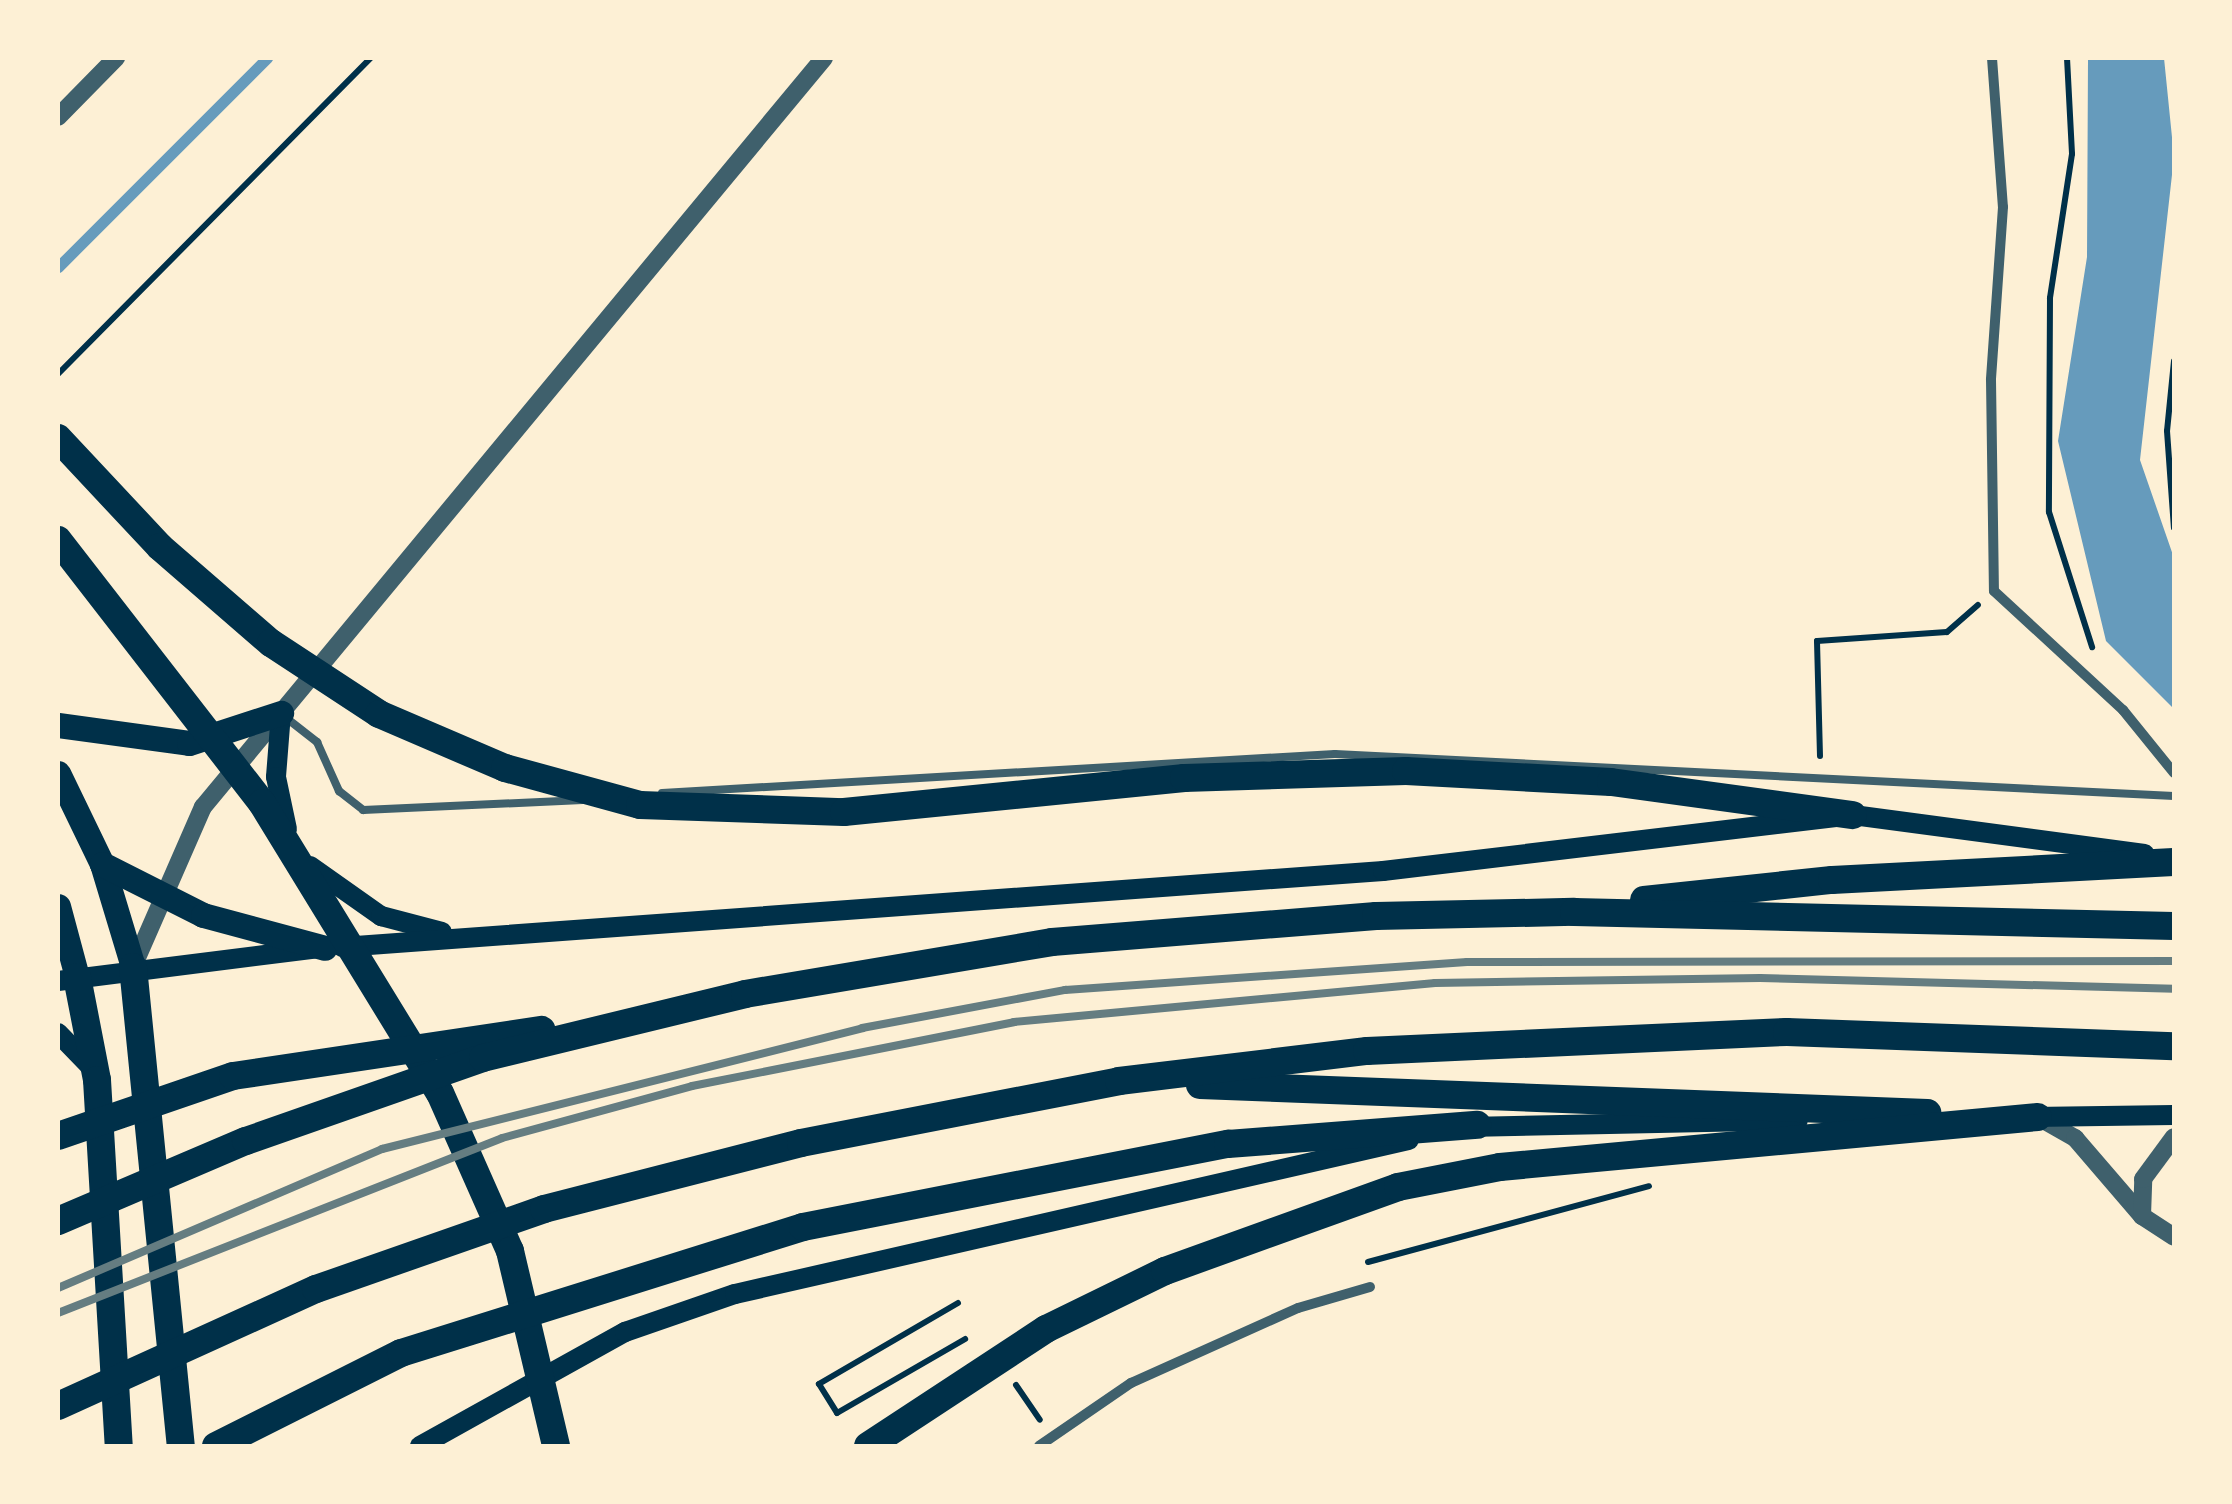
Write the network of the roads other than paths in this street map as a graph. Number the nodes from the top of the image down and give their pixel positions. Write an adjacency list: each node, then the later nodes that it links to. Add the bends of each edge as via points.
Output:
1 (116, 58): 4 (street)
2 (824, 58): 7 (street)
3 (1992, 58): 10 (street, via 2002,207 1991,380 1994,591 2123,710)
4 (58, 117)
5 (58, 438): 12 (highway, via 160,548 257,631 379,714 505,768 640,805 844,812 1184,778 1406,770 1611,782)
6 (58, 540): 42 (highway, via 262,803 440,1094 510,1251)
7 (280, 713): 8 (main road, via 189,743); 11 (lane, via 317,742 339,791 363,810 398,815 961,771 1335,754 1838,772); 15 (street, via 203,808); 19 (main road, via 278,804 314,872 382,916)
8 (58, 725)
9 (58, 773): 14 (main road)
10 (2174, 773)
11 (2174, 796)
12 (1854, 815): 13 (main road); 19 (main road, via 1383,871)
13 (2174, 860): 17 (highway, via 1712,889)
14 (102, 864): 15 (main road); 21 (main road)
15 (157, 895): 20 (main road); 21 (street)
16 (58, 906): 22 (main road)
17 (1574, 912): 18 (highway); 23 (highway, via 1376,916 1052,942)
18 (2174, 926)
19 (499, 936): 20 (main road)
20 (325, 948): 21 (main road)
21 (133, 967): 22 (main road); 39 (highway)
22 (67, 979): 26 (highway, via 89,1033)
23 (606, 1025): 31 (highway, via 460,1035 233,1076); 34 (highway, via 246,1141)
24 (58, 1033): 26 (main road)
25 (2174, 1046): 27 (highway, via 1786,1032 1367,1051)
26 (97, 1080): 38 (highway)
27 (1120, 1082): 29 (highway); 37 (highway, via 800,1143 544,1209 247,1320)
28 (2174, 1115): 29 (main road)
29 (2038, 1117): 30 (main road); 33 (street, via 2075,1138); 43 (highway, via 1500,1167 1398,1187 1166,1271 1046,1330)
30 (1477, 1125): 40 (highway, via 1208,1147 803,1227 401,1353); 41 (main road, via 735,1294 625,1332)
31 (58, 1136)
32 (2174, 1137): 33 (street, via 2144,1180)
33 (2142, 1216): 35 (street)
34 (58, 1221)
35 (2174, 1237)
36 (1370, 1287): 44 (street, via 1298,1308 1131,1383)
37 (58, 1406)
38 (119, 1446)
39 (181, 1446)
40 (216, 1446)
41 (420, 1446)
42 (556, 1446)
43 (868, 1446)
44 (1039, 1446)

